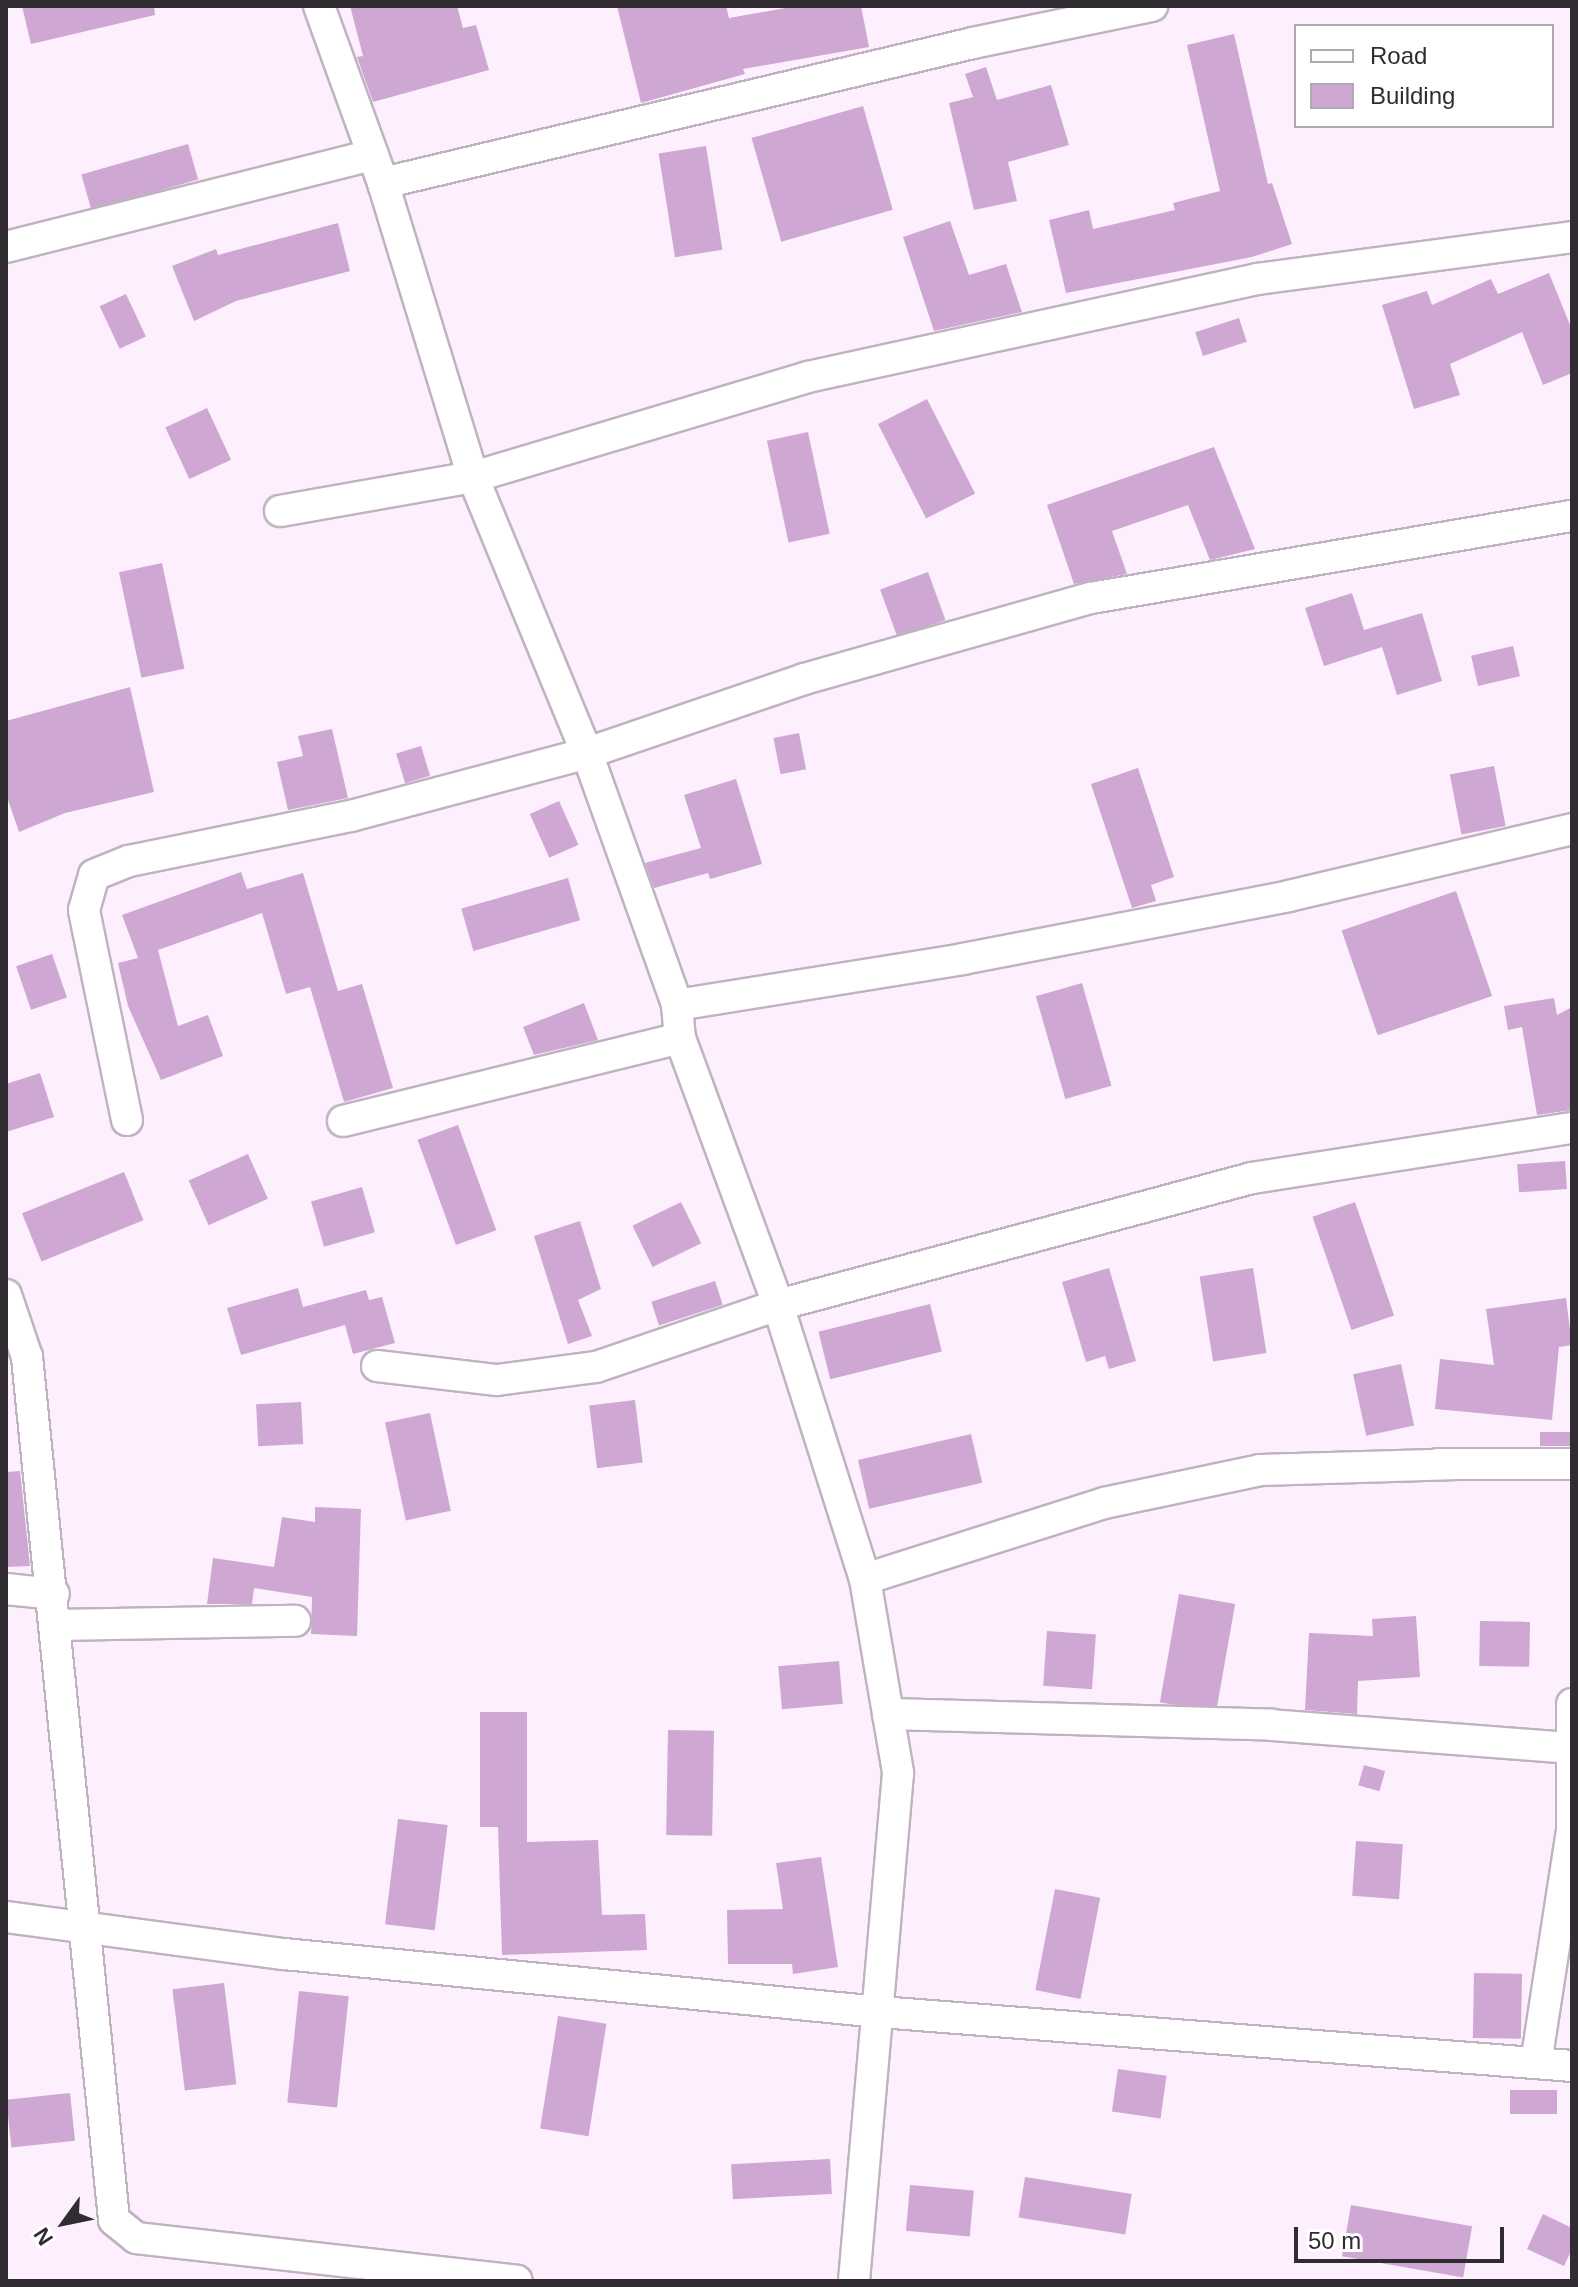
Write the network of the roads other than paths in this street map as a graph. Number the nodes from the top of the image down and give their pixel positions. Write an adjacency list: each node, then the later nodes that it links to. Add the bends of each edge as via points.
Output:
1 (319, 6): 3 (street)
2 (1152, 6): 3 (street)
3 (378, 169): 5 (street); 6 (street)
4 (1572, 237): 6 (street, via 1258,279 808,377)
5 (6, 247)
6 (473, 477): 7 (street); 9 (street)
7 (280, 511)
8 (1572, 516): 9 (street, via 1091,598 804,679)
9 (587, 753): 11 (street); 13 (street, via 351,816 129,861 94,875 84,910)
10 (1572, 829): 11 (street, via 1289,896 963,959)
11 (677, 1005): 12 (street)
12 (680, 1038): 14 (street); 17 (street)
13 (127, 1120)
14 (343, 1121)
15 (1572, 1128): 17 (street, via 1252,1178)
16 (6, 1295): 24 (street, via 27,1357)
17 (778, 1305): 18 (street, via 596,1367 497,1380); 22 (street)
18 (377, 1366)
19 (1332, 1463): 20 (street)
20 (1458, 1464): 21 (street); 22 (street, via 1260,1470 1104,1503)
21 (1572, 1464)
22 (865, 1579): 28 (street)
23 (6, 1589): 24 (street)
24 (54, 1594): 26 (street)
25 (295, 1621): 26 (street)
26 (56, 1625): 31 (street)
27 (1572, 1704): 29 (street)
28 (888, 1714): 29 (street, via 1271,1725); 32 (street, via 898,1773)
29 (1570, 1748): 33 (street, via 1572,1831)
30 (6, 1917): 31 (street)
31 (82, 1925): 32 (street, via 284,1954); 35 (street, via 110,2210 120,2229 136,2238)
32 (880, 2012): 33 (street); 36 (street)
33 (1536, 2063): 34 (street)
34 (1572, 2066)
35 (517, 2281)
36 (854, 2281)

